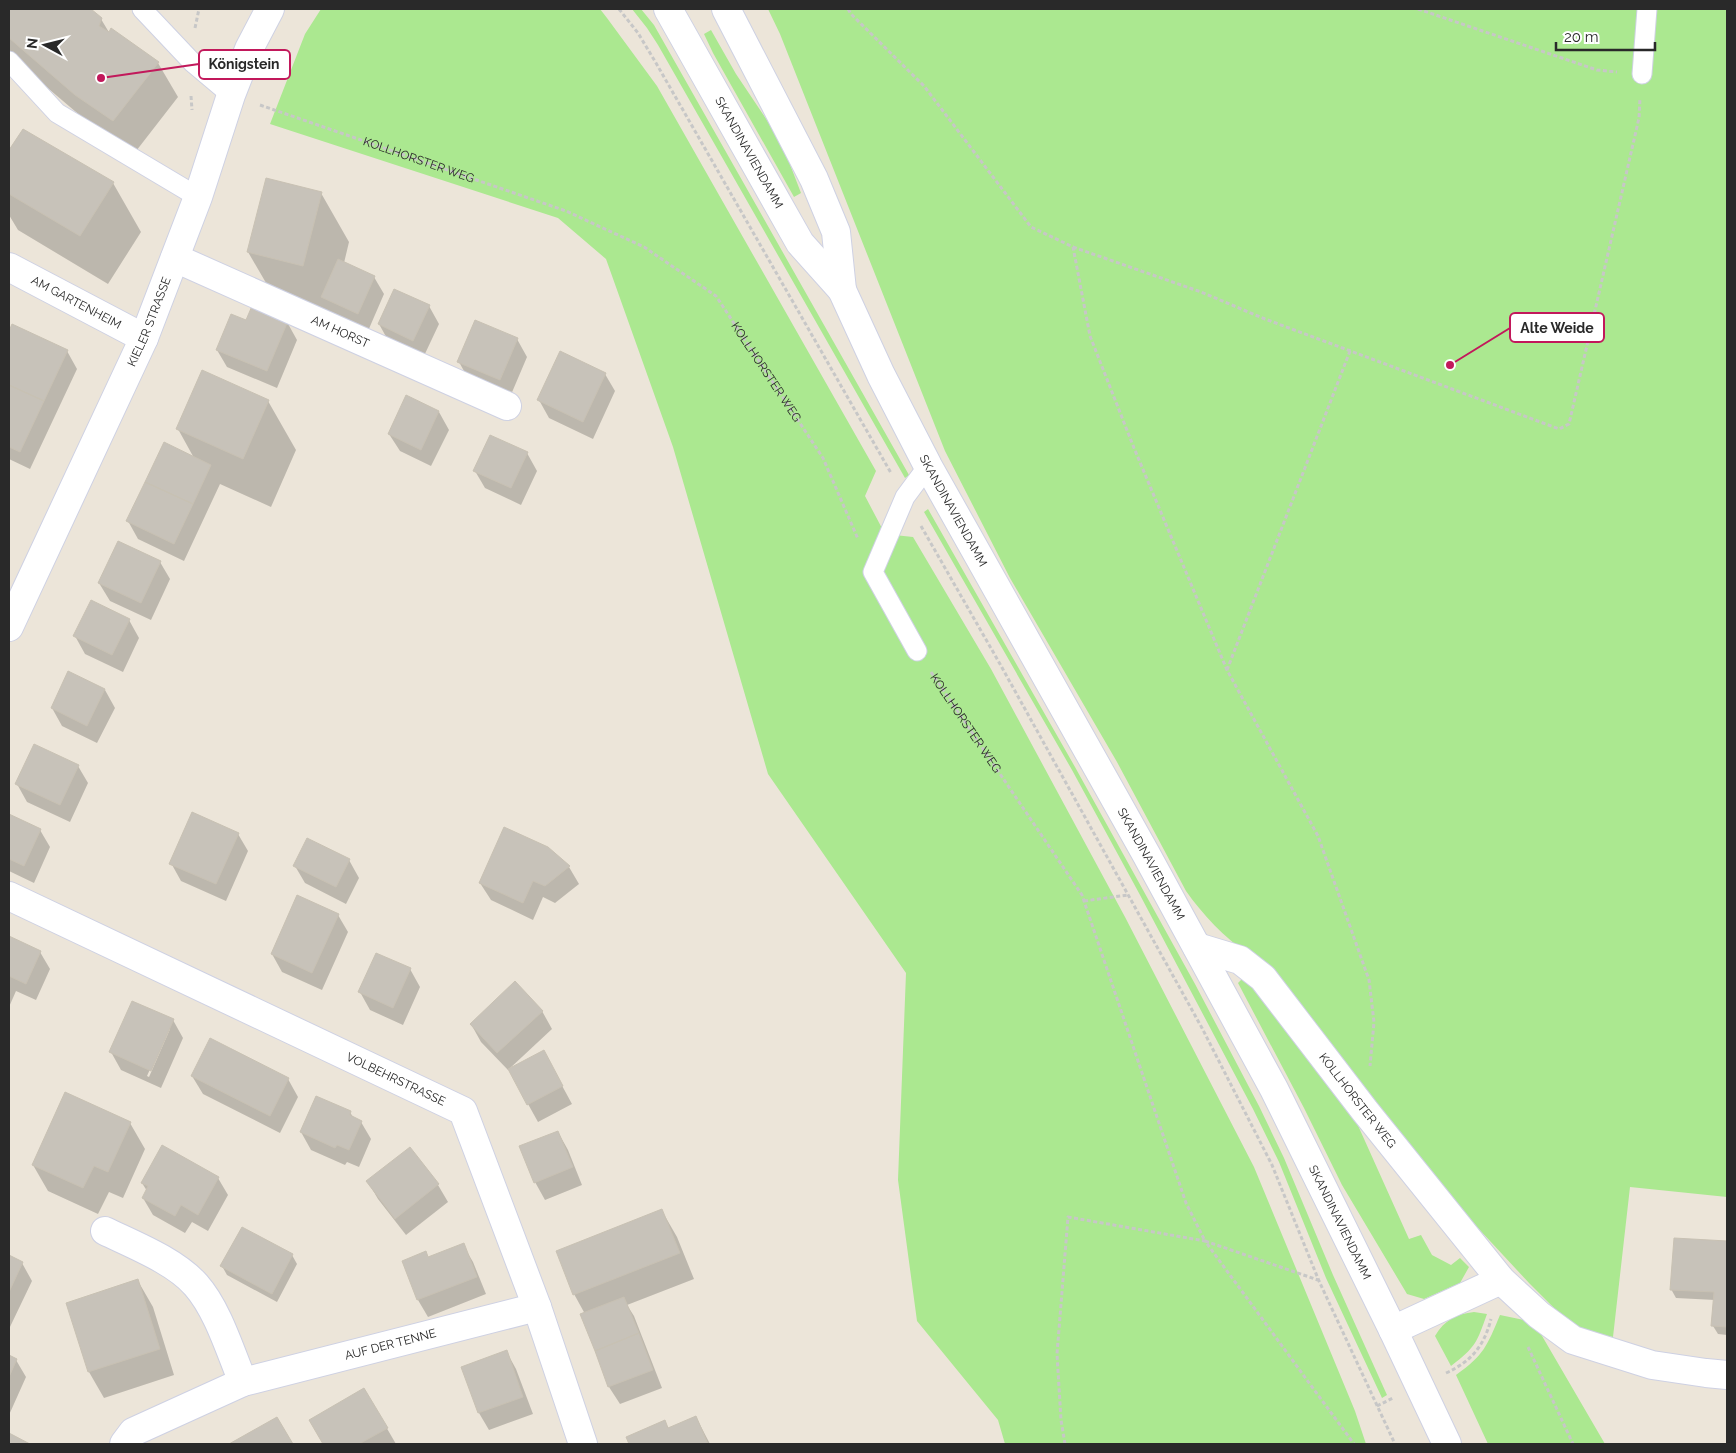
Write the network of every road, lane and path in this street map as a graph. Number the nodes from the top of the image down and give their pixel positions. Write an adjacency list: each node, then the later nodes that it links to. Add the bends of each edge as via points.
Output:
1 (142, 9): 11 (lane, via 193,63)
2 (270, 9): 11 (street, KIELER STRASSE)
3 (619, 9): 21 (path, via 638,32)
4 (668, 9): 16 (street, SKANDINAVIENDAMM, via 800,243)
5 (726, 9): 16 (street, SKANDINAVIENDAMM, via 814,179 836,232)
6 (848, 9): 13 (path, via 924,86 1031,227)
7 (1418, 9): 10 (path, via 1597,70)
8 (1647, 9): 10 (lane)
9 (9, 61): 12 (lane, via 57,113)
10 (1642, 74): 18 (path, via 1639,118 1569,424 1559,429)
11 (231, 95): 12 (street, KIELER STRASSE); 22 (path, KOLLHORSTER WEG, via 566,211 644,247 716,296 823,458)
12 (198, 197): 14 (street, KIELER STRASSE)
13 (1072, 247): 18 (path, via 1201,292); 25 (path, via 1090,336)
14 (175, 258): 17 (street, KIELER STRASSE); 19 (street, AM HORST)
15 (9, 267): 17 (street, AM GARTENHEIM)
16 (842, 290): 20 (street, SKANDINAVIENDAMM)
17 (144, 338): 23 (street, KIELER STRASSE)
18 (1350, 351): 25 (path)
19 (507, 406)
20 (928, 466): 21 (lane); 29 (street, SKANDINAVIENDAMM)
21 (905, 497): 22 (lane); 26 (path)
22 (872, 572): 24 (lane)
23 (9, 627)
24 (916, 651): 28 (path, KOLLHORSTER WEG)
25 (1227, 670): 30 (path, via 1318,836 1369,980 1374,1022)
26 (1128, 895): 28 (path); 33 (path, via 1202,1028 1272,1165)
27 (9, 896): 35 (street, VOLBEHRSTRASSE, via 463,1111)
28 (1084, 901): 32 (path, KOLLHORSTER WEG, via 1186,1203)
29 (1197, 947): 30 (street, KOLLHORSTER WEG, via 1240,960 1263,978); 36 (street, SKANDINAVIENDAMM, via 1274,1090)
30 (1365, 1111): 34 (street, KOLLHORSTER WEG)
31 (105, 1231): 39 (street, via 168,1263 196,1285 214,1312)
32 (1205, 1241): 33 (path); 44 (path, via 1068,1217 1057,1354); 45 (path, KOLLHORSTER WEG)
33 (1319, 1280): 41 (path)
34 (1501, 1280): 36 (street); 38 (street, KOLLHORSTER WEG, via 1539,1315 1573,1340 1652,1365); 40 (path, via 1483,1344 1457,1368)
35 (537, 1307): 39 (street, AUF DER TENNE); 43 (street, VOLBEHRSTRASSE)
36 (1393, 1330): 40 (street, SKANDINAVIENDAMM)
37 (1528, 1346): 48 (path)
38 (1727, 1375)
39 (243, 1382): 42 (street, AUF DER TENNE, via 133,1432)
40 (1418, 1386): 41 (path); 47 (street, SKANDINAVIENDAMM)
41 (1377, 1406): 46 (path)
42 (124, 1444)
43 (584, 1444)
44 (1065, 1444)
45 (1354, 1444)
46 (1395, 1444)
47 (1446, 1444)
48 (1572, 1444)

